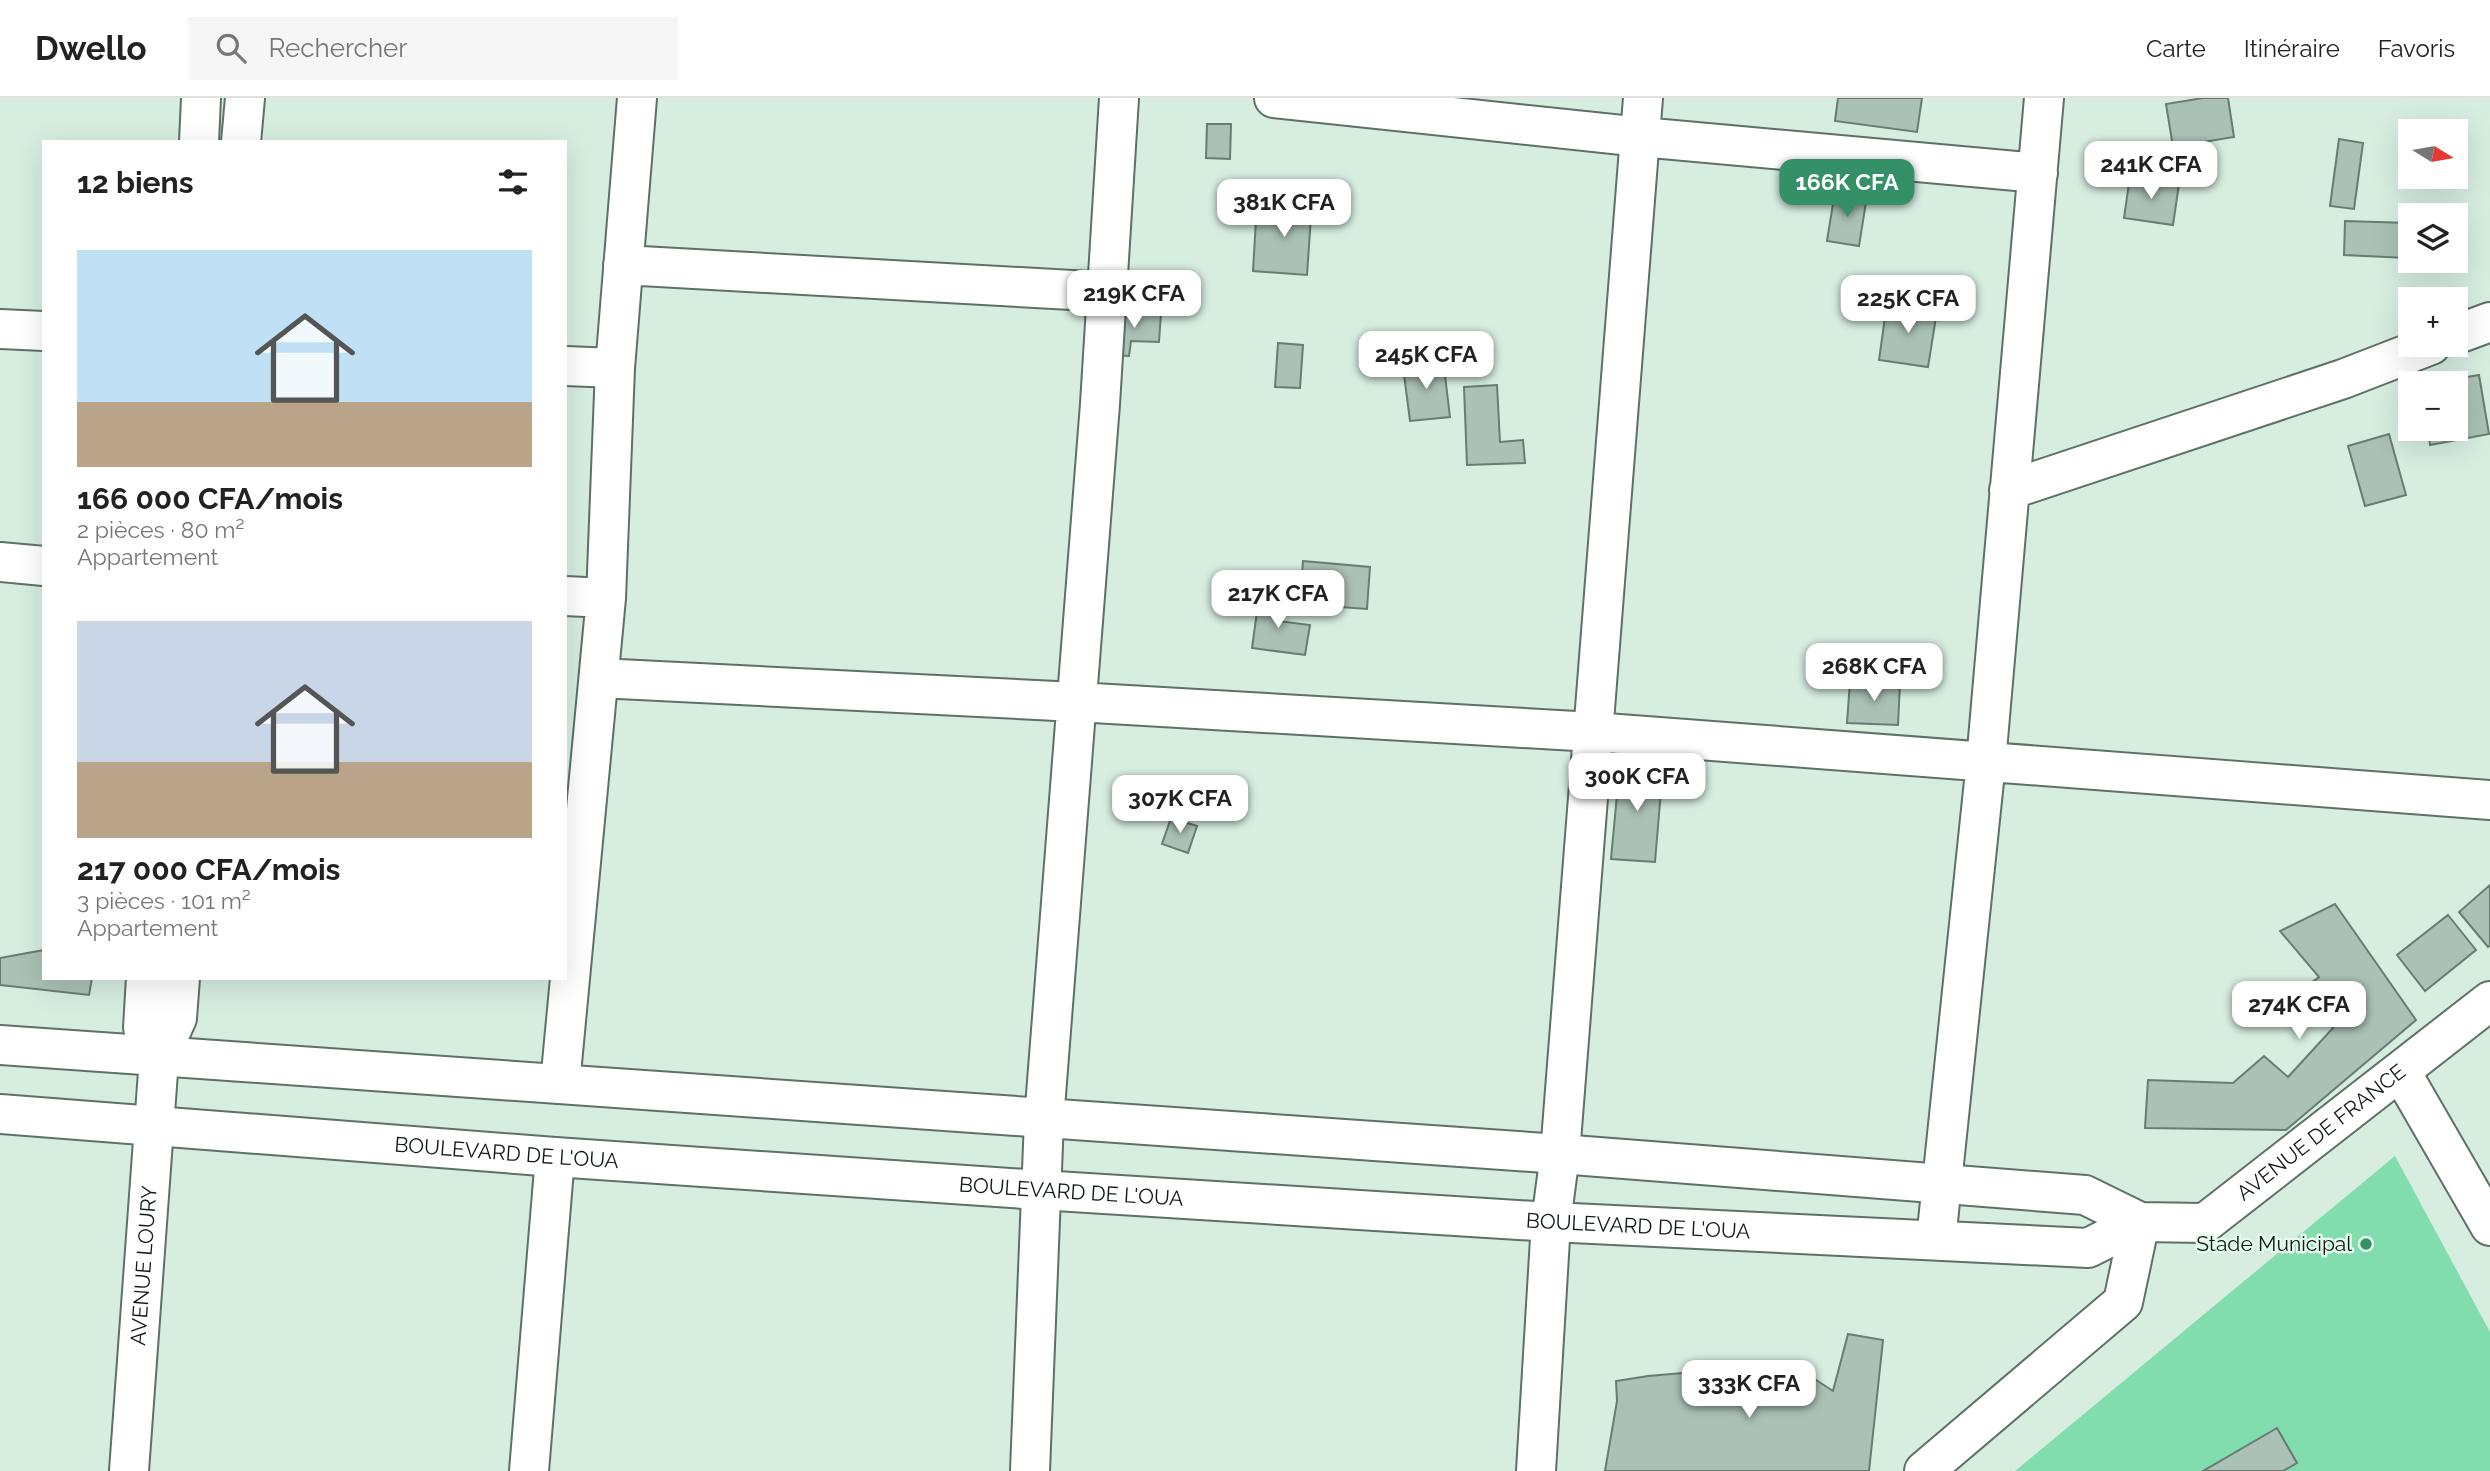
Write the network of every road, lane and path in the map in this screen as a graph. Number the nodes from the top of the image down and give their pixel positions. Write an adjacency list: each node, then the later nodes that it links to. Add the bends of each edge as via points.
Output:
1 (201, 98): 9 (street)
2 (245, 98): 10 (street)
3 (638, 98): 12 (street)
4 (1119, 98): 13 (street)
5 (1274, 98): 8 (street)
6 (1643, 98): 8 (street)
7 (2044, 98): 11 (street)
8 (1641, 137): 11 (street); 28 (street)
9 (199, 140)
10 (241, 140)
11 (2038, 173): 21 (street)
12 (623, 265): 13 (street); 20 (street)
13 (1108, 292): 27 (street)
14 (2490, 322): 16 (street)
15 (0, 328): 17 (street)
16 (2468, 330)
17 (42, 331)
18 (2400, 357): 21 (street)
19 (567, 366): 20 (street)
20 (615, 368): 25 (street)
21 (2008, 490): 29 (street)
22 (0, 562): 23 (street)
23 (42, 566)
24 (567, 596): 25 (street)
25 (606, 598): 26 (street)
26 (599, 678): 27 (street); 37 (street)
27 (1076, 702): 28 (street); 39 (street)
28 (1593, 732): 29 (street); 41 (street)
29 (1986, 762): 30 (street); 43 (street)
30 (2490, 800)
31 (146, 980): 35 (street, via 143,1028)
32 (180, 980): 35 (street, AVENUE LOURY, via 177,1018)
33 (2490, 1002): 36 (street, AVENUE DE FRANCE)
34 (0, 1045): 35 (street)
35 (159, 1058): 37 (street); 40 (street, AVENUE LOURY)
36 (2401, 1072): 46 (street, AVENUE DE FRANCE, via 2205,1223); 47 (street)
37 (560, 1084): 39 (street)
38 (0, 1114): 40 (street, BOULEVARD DE L'OUA)
39 (1044, 1120): 41 (street); 44 (street)
40 (155, 1126): 42 (street, BOULEVARD DE L'OUA); 49 (street, AVENUE LOURY)
41 (1560, 1154): 43 (street); 45 (street)
42 (555, 1157): 44 (street, BOULEVARD DE L'OUA); 50 (street)
43 (1942, 1185): 46 (street, via 2085,1195); 48 (street)
44 (1040, 1189): 45 (street, BOULEVARD DE L'OUA); 51 (street)
45 (1551, 1222): 48 (street, BOULEVARD DE L'OUA); 52 (street)
46 (2140, 1222): 48 (street, BOULEVARD DE L'OUA, via 2088,1248); 53 (street, via 2123,1302)
47 (2490, 1226)
48 (1936, 1240)
49 (129, 1471)
50 (529, 1471)
51 (1030, 1471)
52 (1536, 1471)
53 (1924, 1471)

